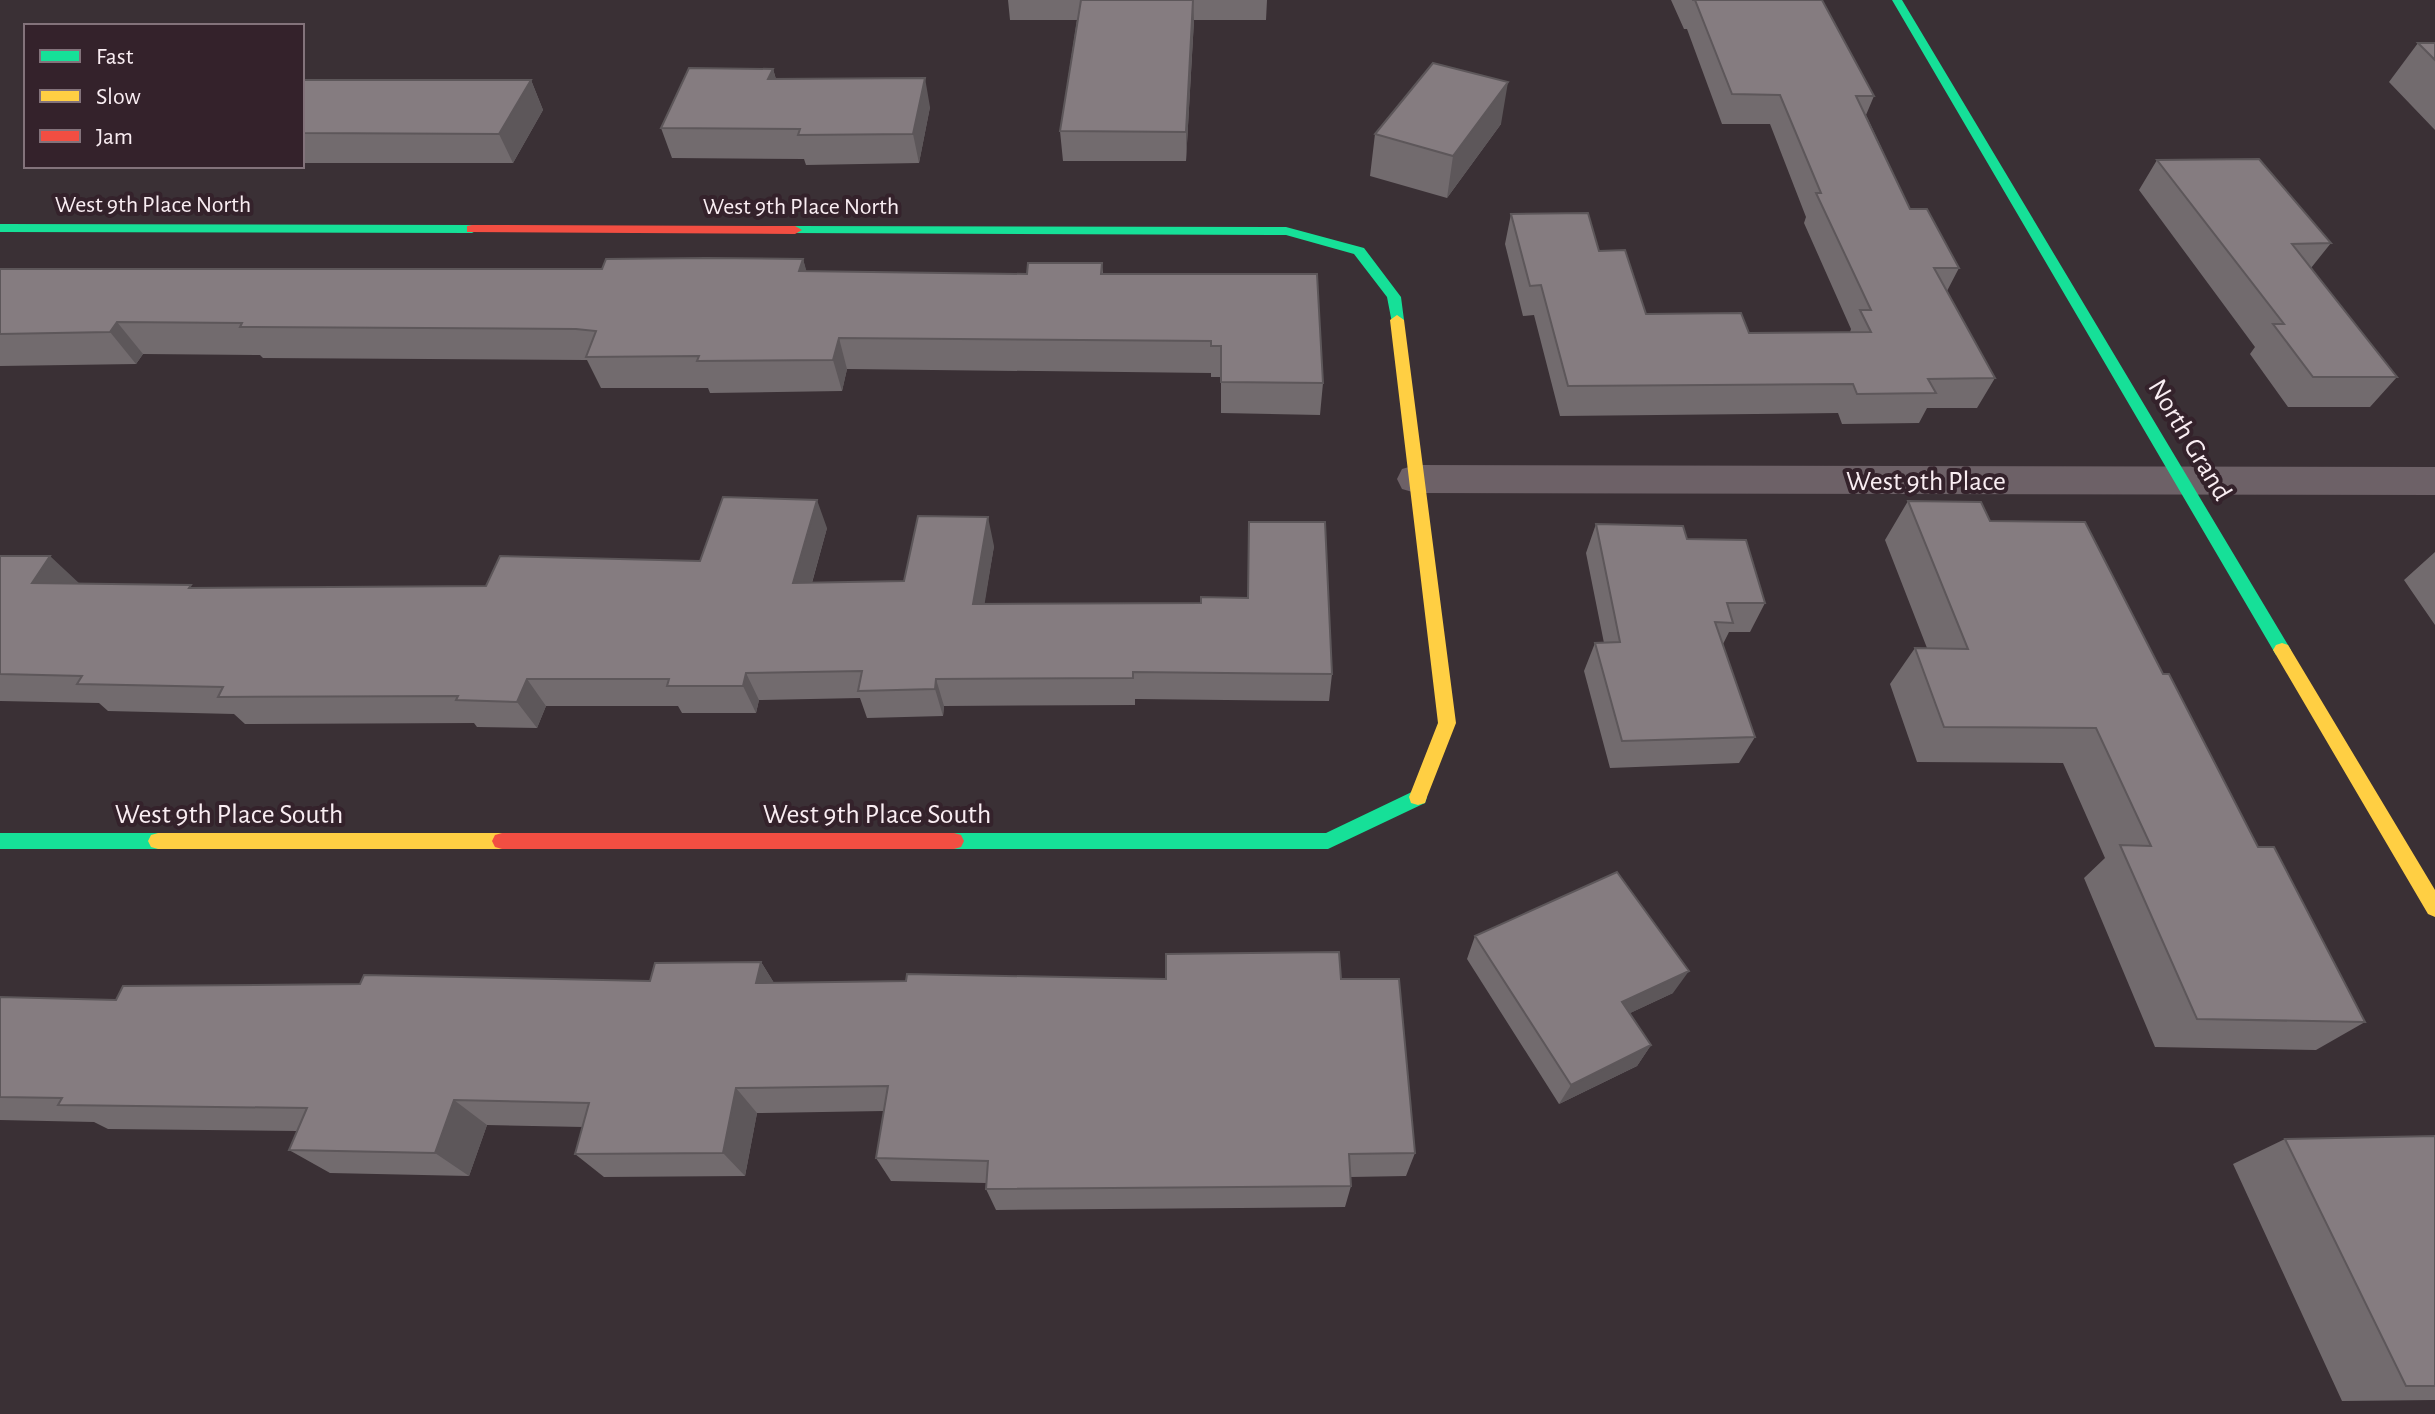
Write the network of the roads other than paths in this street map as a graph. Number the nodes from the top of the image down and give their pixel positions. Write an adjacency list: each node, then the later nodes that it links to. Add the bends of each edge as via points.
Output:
1 (1897, 0): 4 (street, North Grand)
2 (0, 228): 3 (street, West 9th Place North, via 1286,231 1359,251 1394,297)
3 (1416, 479): 4 (street, West 9th Place); 6 (street, West 9th Place South, via 1447,723 1420,796 1328,841)
4 (2184, 481): 5 (street, West 9th Place); 7 (street, North Grand)
5 (2435, 481)
6 (0, 841)
7 (2435, 908)

